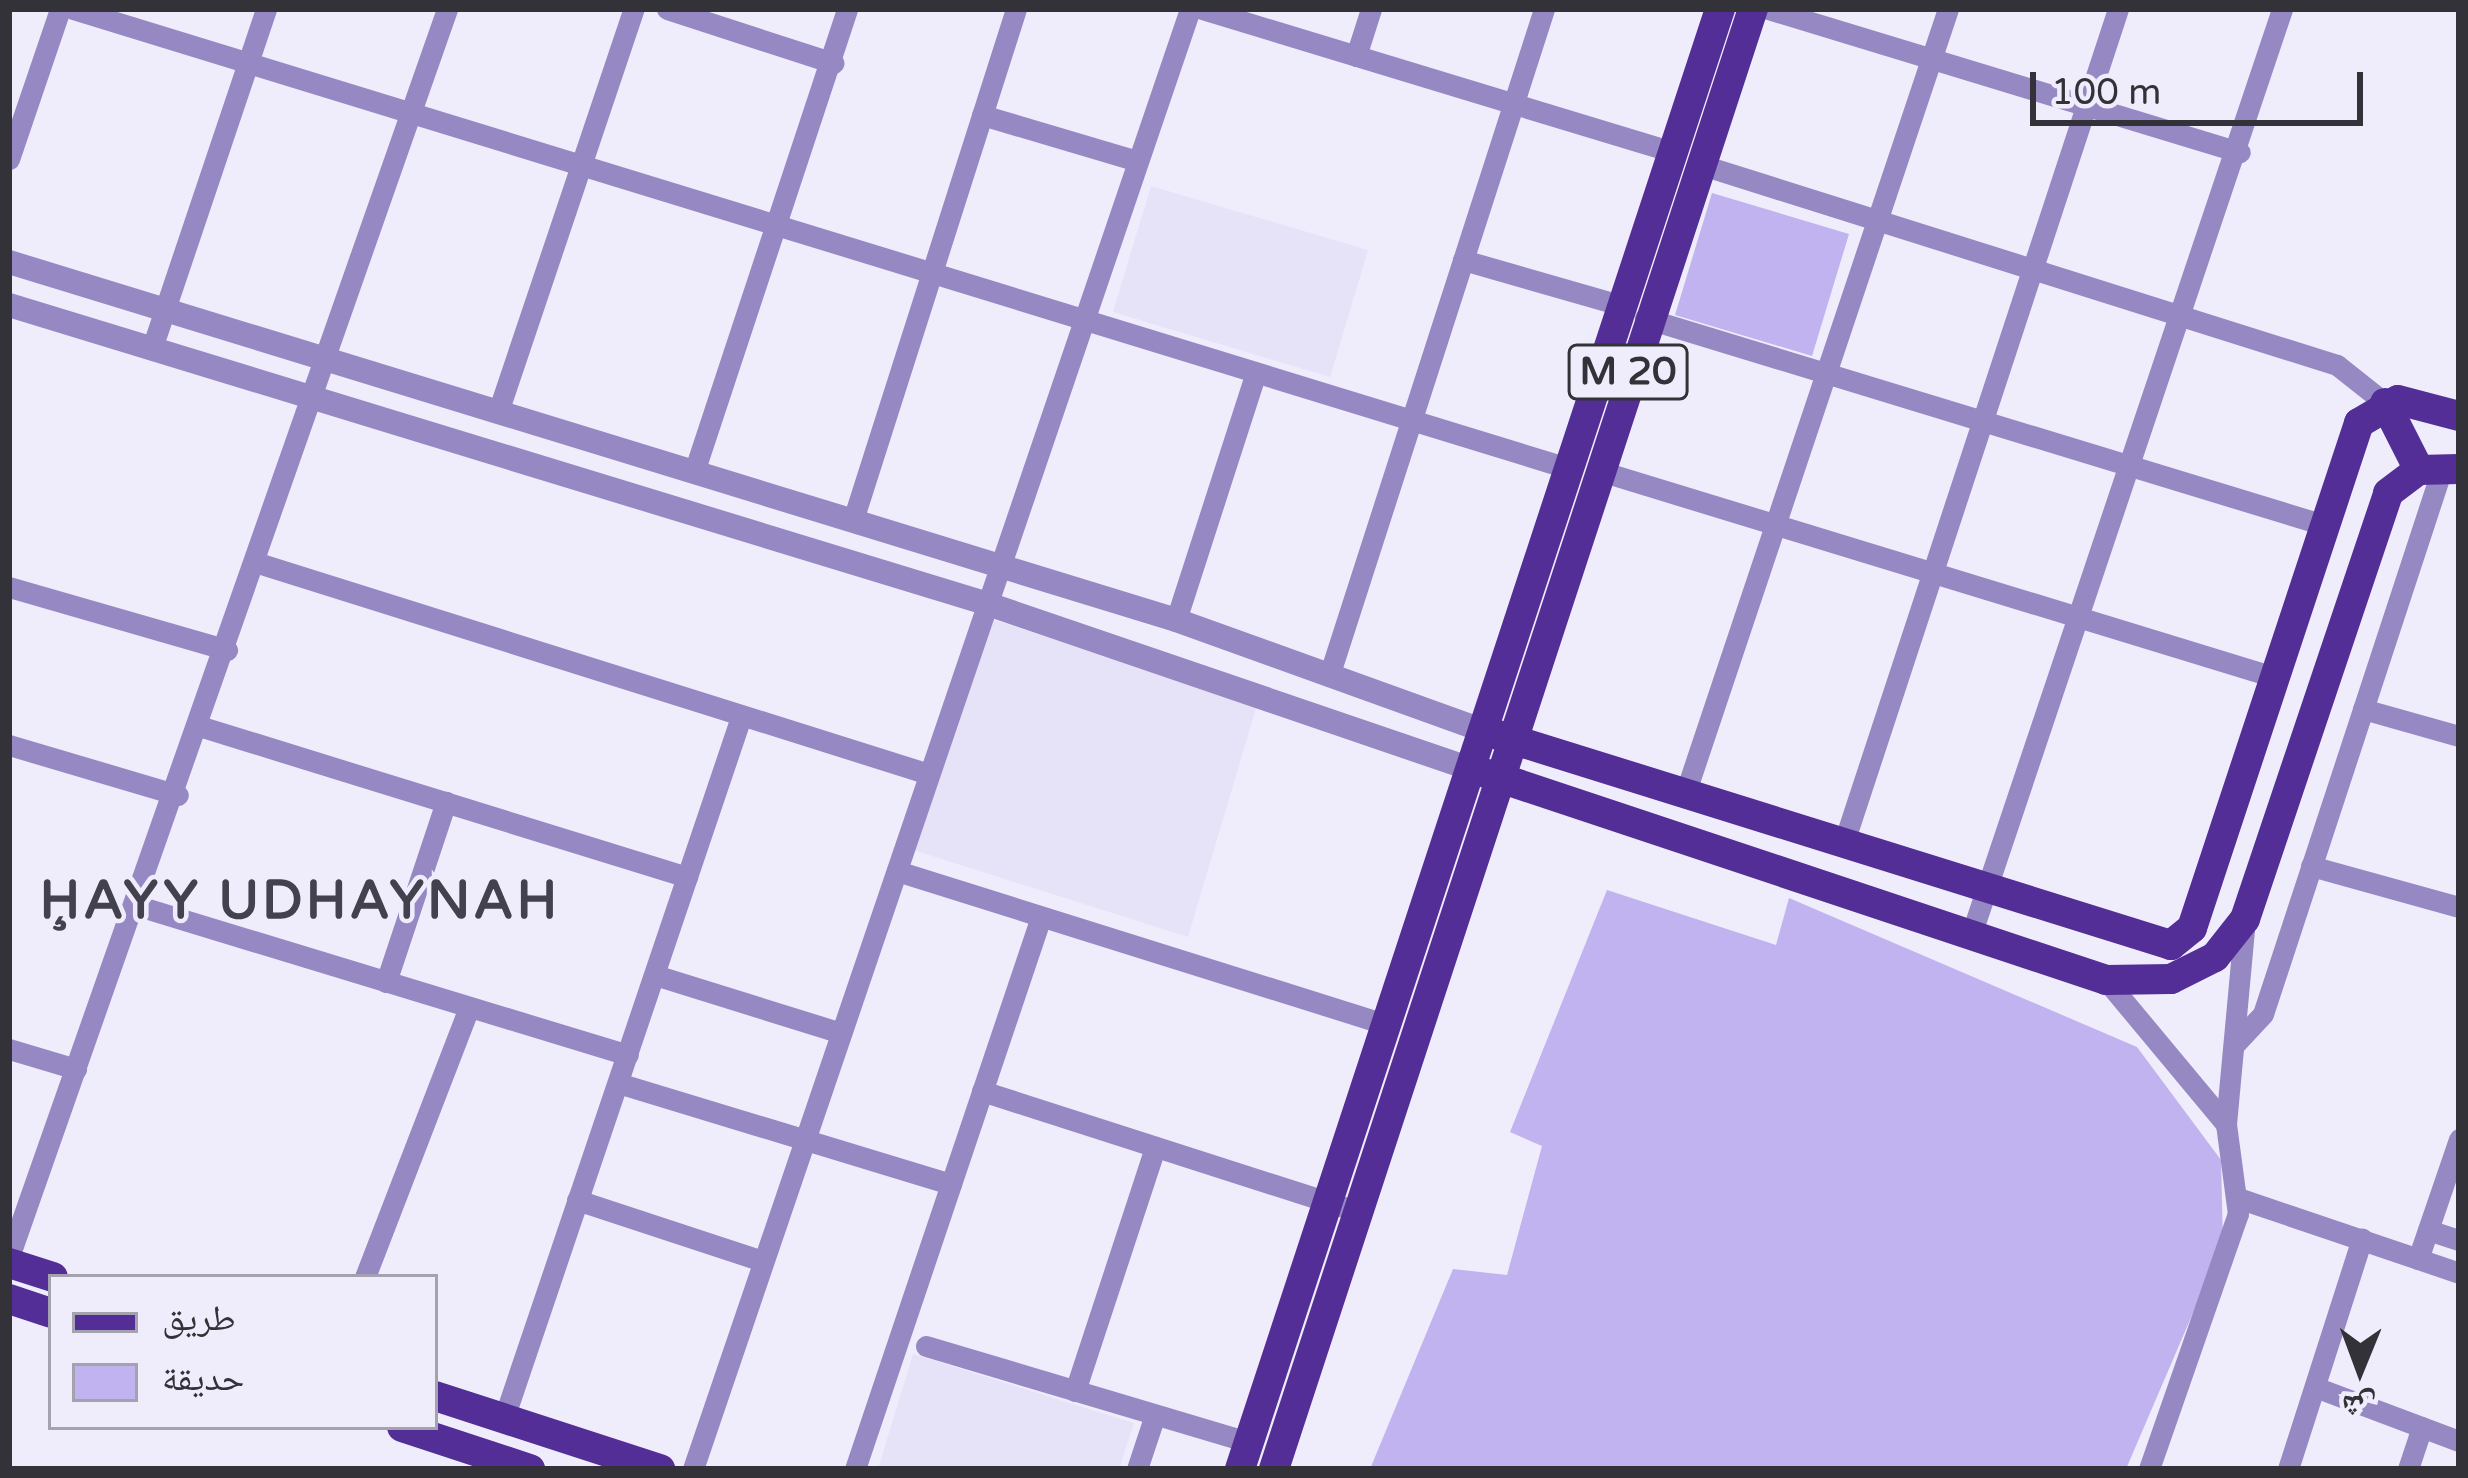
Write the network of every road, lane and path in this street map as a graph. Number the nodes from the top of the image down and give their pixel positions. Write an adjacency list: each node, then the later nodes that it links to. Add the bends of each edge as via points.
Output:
1 (60, 9): 29 (street)
2 (73, 9): 21 (street)
3 (266, 9): 21 (street)
4 (447, 9): 25 (street)
5 (634, 9): 31 (street)
6 (667, 9): 22 (street)
7 (847, 9): 22 (street)
8 (1016, 9): 26 (street)
9 (1190, 9): 30 (street)
10 (1202, 9): 19 (street)
11 (1371, 9): 19 (street)
12 (1544, 9): 23 (street)
13 (1720, 9): 28 (main road, M 20)
14 (1753, 9): 28 (main road, M 20)
15 (1768, 9): 20 (street)
16 (1948, 9): 20 (street)
17 (2118, 9): 24 (street)
18 (2282, 9): 27 (street)
19 (1356, 56): 23 (street)
20 (1933, 56): 24 (street); 32 (street)
21 (248, 63): 25 (street); 39 (street)
22 (832, 63): 33 (street)
23 (1514, 104): 28 (street); 34 (street)
24 (2087, 104): 27 (street); 36 (street)
25 (412, 113): 31 (street); 44 (street)
26 (982, 115): 30 (street); 37 (street)
27 (2240, 152): 41 (street)
28 (1687, 158): 32 (street); 40 (main road, M 20)
29 (9, 159)
30 (1137, 161): 42 (street)
31 (582, 166): 33 (street); 49 (street)
32 (1880, 214): 36 (street); 46 (street)
33 (773, 224): 37 (street); 57 (street)
34 (1463, 260): 40 (street); 51 (street)
35 (9, 262): 39 (street)
36 (2035, 263): 41 (street); 52 (street)
37 (933, 273): 42 (street); 58 (street)
38 (9, 305): 43 (street)
39 (165, 309): 43 (street); 44 (street)
40 (1634, 312): 46 (street); 56 (main road, M 20)
41 (2175, 313): 48 (street, via 2337,365); 54 (street)
42 (1089, 321): 45 (street); 62 (street)
43 (152, 348): 47 (street)
44 (329, 358): 47 (street); 49 (street)
45 (1256, 373): 51 (street); 67 (street)
46 (1827, 374): 52 (street); 59 (street)
47 (316, 398): 53 (street); 61 (street)
48 (2385, 403): 50 (main road); 55 (main road); 60 (main road, via 2354,433)
49 (498, 412): 53 (street); 57 (street)
50 (2459, 416)
51 (1411, 421): 56 (street); 69 (street)
52 (1983, 421): 54 (street); 63 (street)
53 (485, 447): 65 (street)
54 (2129, 466): 60 (street); 66 (street)
55 (2440, 468): 71 (street); 92 (main road, via 2388,494)
56 (1582, 469): 59 (street); 74 (main road, M 20); 76 (main road, M 20)
57 (694, 472): 58 (street)
58 (853, 520): 62 (street)
59 (1777, 524): 63 (street); 81 (street)
60 (2324, 524): 70 (main road)
61 (258, 563): 68 (street); 72 (street)
62 (998, 565): 65 (street); 67 (street)
63 (1934, 572): 66 (street); 84 (street)
64 (9, 587): 68 (street)
65 (985, 603): 78 (street); 79 (street)
66 (2081, 617): 70 (street); 88 (street)
67 (1176, 620): 69 (street)
68 (227, 650): 73 (street)
69 (1329, 676): 74 (street)
70 (2274, 677): 94 (main road)
71 (2363, 709): 75 (street); 85 (street)
72 (741, 717): 79 (street); 87 (street)
73 (200, 726): 82 (street); 83 (street)
74 (1481, 730): 76 (main road); 78 (main road)
75 (2459, 736)
76 (1517, 740): 80 (main road); 81 (main road)
77 (9, 745): 82 (street)
78 (1471, 769): 80 (main road); 100 (main road)
79 (929, 774): 86 (street)
80 (1506, 779): 93 (main road); 116 (main road)
81 (1684, 794): 84 (main road)
82 (178, 795): 89 (street)
83 (446, 802): 87 (street); 98 (street)
84 (1844, 844): 88 (main road)
85 (2311, 866): 90 (street); 102 (street, via 2263,1014)
86 (896, 871): 91 (street); 101 (street)
87 (687, 877): 96 (street)
88 (1988, 892): 93 (street); 94 (main road, via 2155,946)
89 (135, 905): 98 (street); 105 (street)
90 (2459, 907)
91 (1041, 917): 100 (street); 107 (street)
92 (2245, 919): 95 (main road); 102 (street)
93 (1973, 929): 97 (main road)
94 (2179, 941): 95 (main road)
95 (2202, 966): 97 (main road, via 2155,983)
96 (655, 975): 101 (street); 104 (street)
97 (2105, 980): 108 (street)
98 (386, 982): 99 (street)
99 (470, 1007): 104 (street); 124 (street)
100 (1385, 1024): 115 (main road)
101 (841, 1033): 109 (street)
102 (2234, 1045): 108 (street)
103 (9, 1049): 105 (street)
104 (628, 1055): 106 (street)
105 (76, 1070): 121 (street)
106 (618, 1083): 109 (street); 114 (street)
107 (982, 1091): 111 (street); 112 (street)
108 (2226, 1124): 113 (street)
109 (805, 1139): 112 (street); 122 (street)
110 (2459, 1139): 117 (street)
111 (1156, 1147): 115 (street); 130 (street)
112 (951, 1184): 142 (street)
113 (2238, 1198): 118 (street); 145 (street, via 2231,1251)
114 (577, 1200): 122 (street); 133 (street)
115 (1328, 1200): 116 (street); 137 (main road)
116 (1360, 1212): 144 (main road)
117 (2428, 1229): 119 (street); 120 (street)
118 (2362, 1240): 120 (street); 129 (street)
119 (2459, 1240)
120 (2418, 1258): 123 (street)
121 (9, 1260): 125 (main road)
122 (763, 1261): 141 (street)
123 (2459, 1273)
124 (365, 1274)
125 (48, 1275)
126 (9, 1300): 127 (main road)
127 (48, 1312)
128 (926, 1346): 130 (street)
129 (2315, 1388): 134 (street); 146 (street)
130 (1075, 1391): 132 (street)
131 (438, 1397): 133 (main road)
132 (1155, 1415): 137 (street); 143 (street)
133 (504, 1418): 138 (main road)
134 (2422, 1427): 136 (street); 147 (street)
135 (410, 1430): 139 (main road)
136 (2459, 1442)
137 (1244, 1455)
138 (610, 1462): 140 (main road)
139 (530, 1469)
140 (660, 1469)
141 (692, 1469)
142 (855, 1469)
143 (1137, 1469)
144 (1274, 1469)
145 (2149, 1469)
146 (2288, 1469)
147 (2408, 1469)

